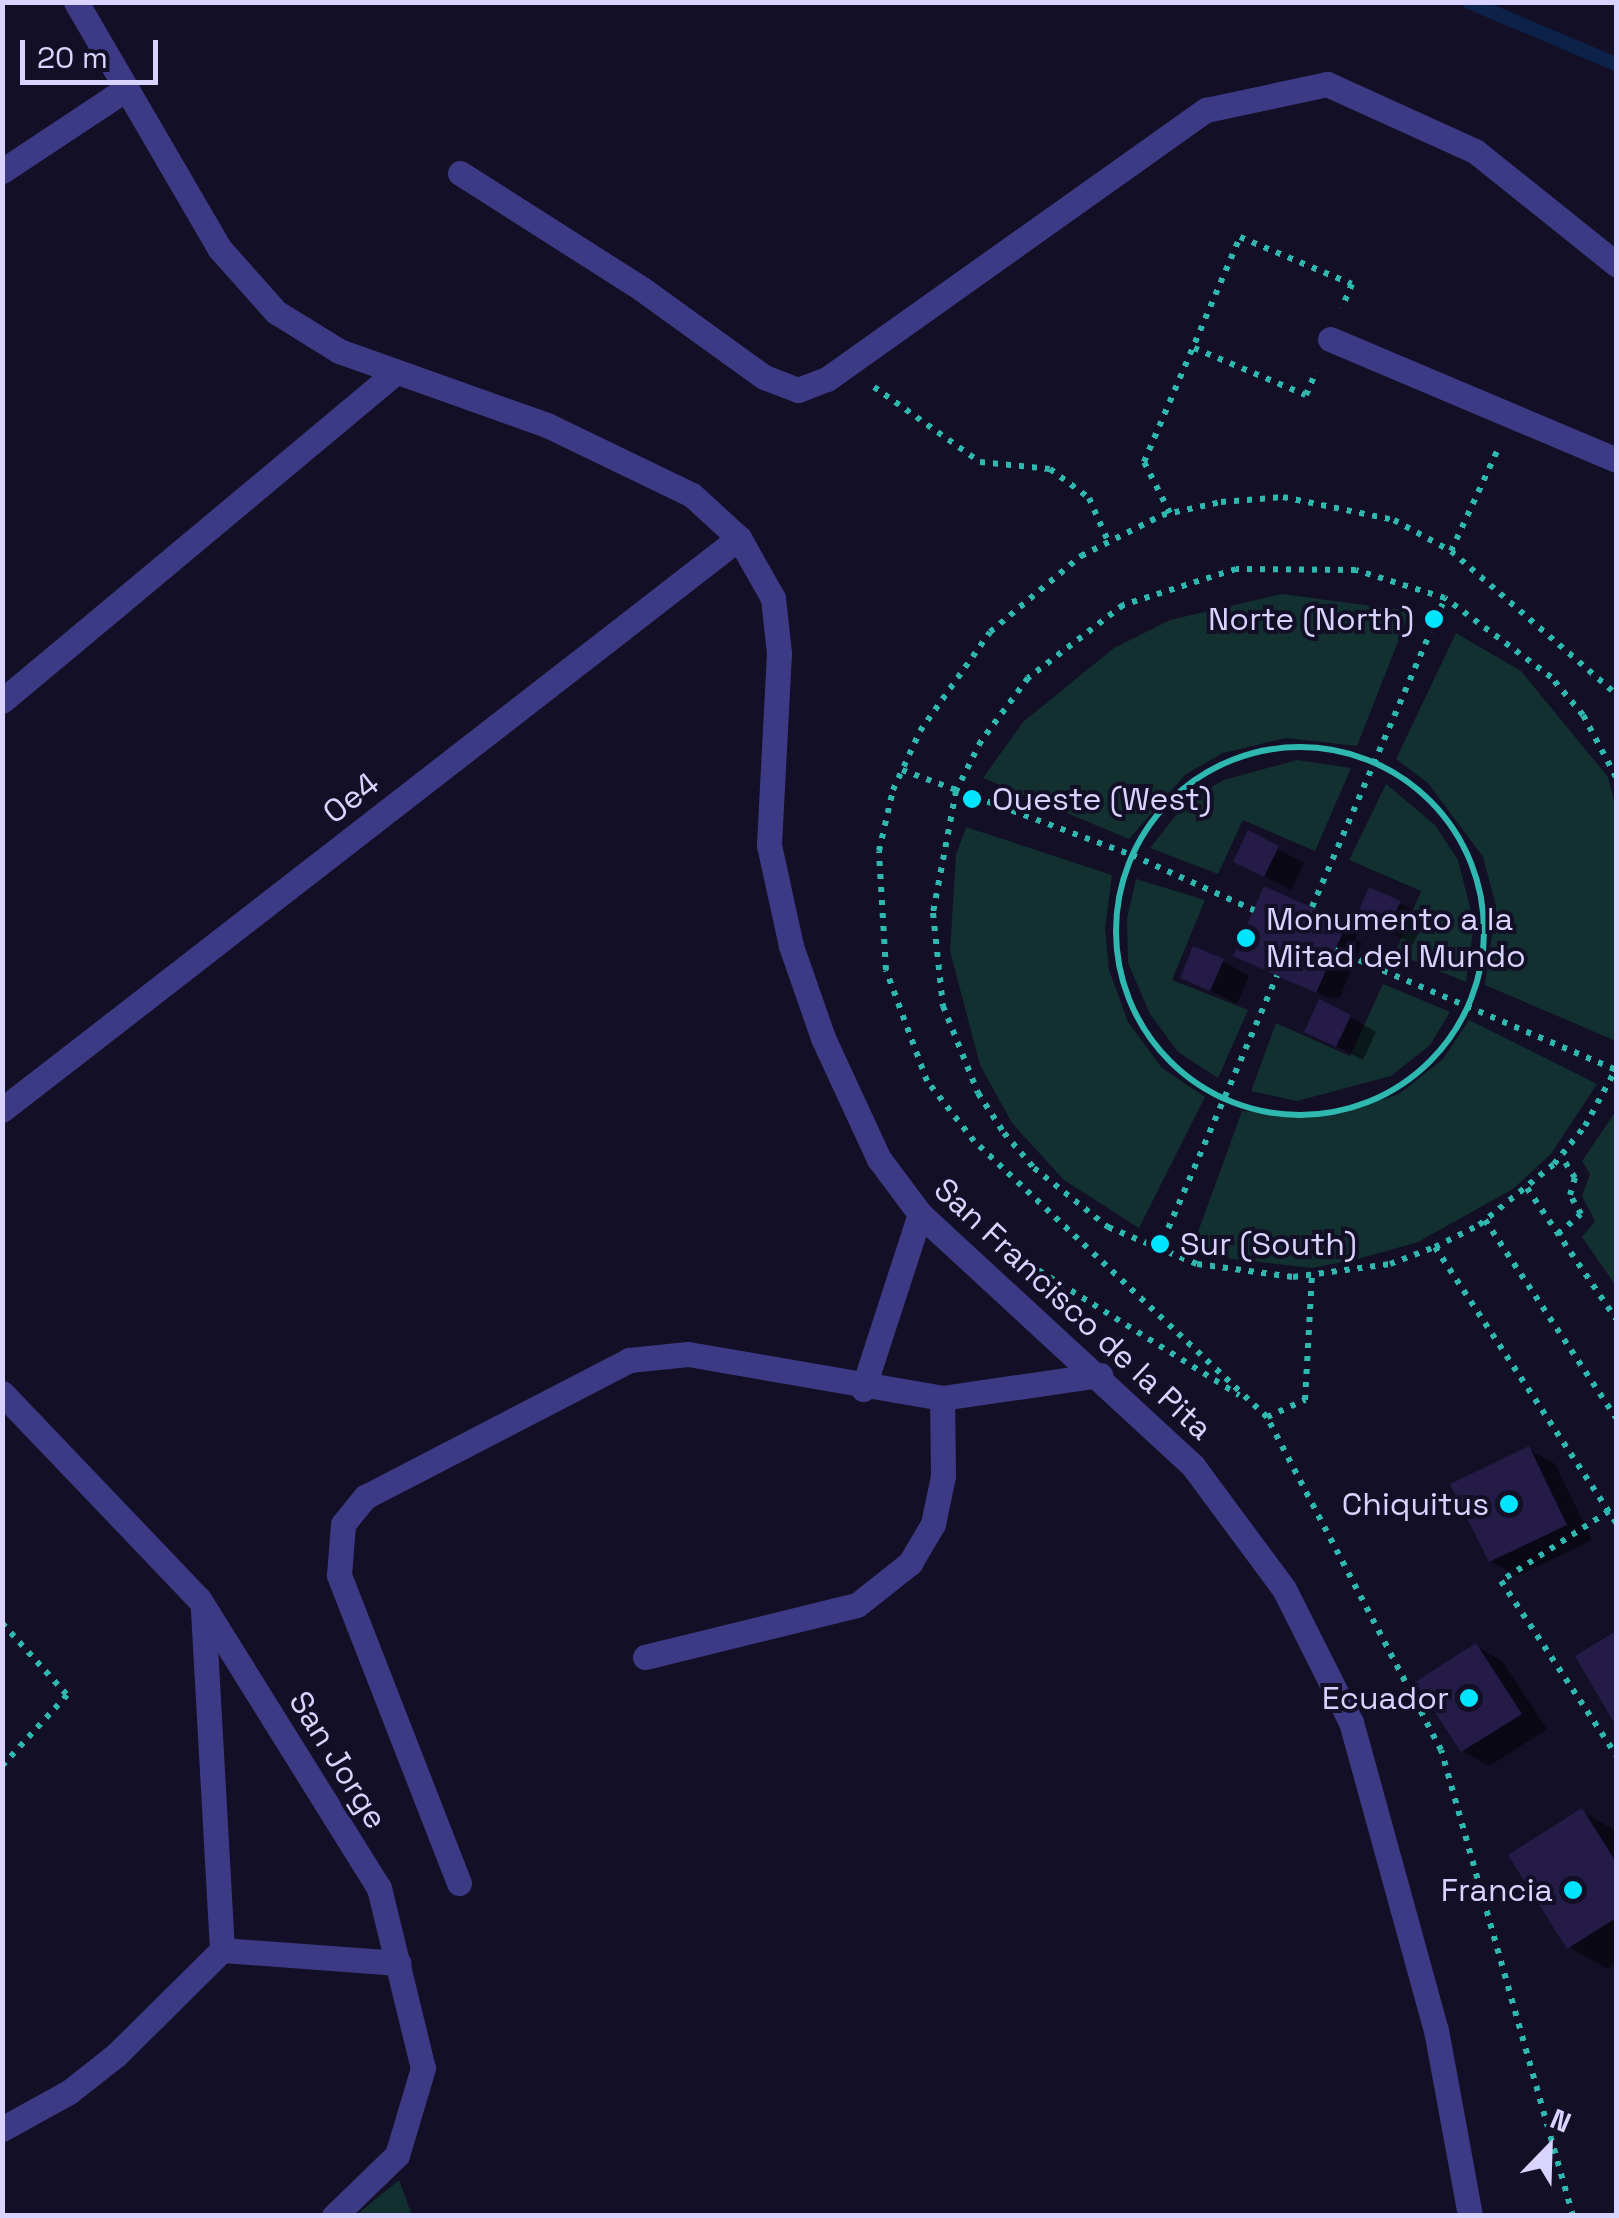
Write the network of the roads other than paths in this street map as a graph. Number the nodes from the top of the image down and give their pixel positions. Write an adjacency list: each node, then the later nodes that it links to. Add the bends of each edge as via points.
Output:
1 (76, 2): 2 (street, San Francisco de la Pita)
2 (126, 89): 3 (street); 7 (street, San Francisco de la Pita, via 219,248 276,312 339,351)
3 (2, 171)
4 (460, 173): 5 (street, via 642,289 764,377 798,390 843,368 1206,110 1326,84 1475,151)
5 (1616, 264)
6 (1330, 340): 8 (street)
7 (396, 372): 9 (street, San Francisco de la Pita, via 579,441 692,495); 10 (street)
8 (1616, 460)
9 (740, 538): 11 (street, Oe4); 12 (street, San Francisco de la Pita, via 773,598 779,653 769,845 791,946 823,1038 879,1159)
10 (2, 701)
11 (2, 1110)
12 (920, 1214): 13 (street, San Francisco de la Pita); 14 (street)
13 (1100, 1375): 16 (street); 24 (street, San Francisco de la Pita, via 1192,1466 1284,1589 1351,1722 1436,2030)
14 (863, 1389): 16 (street); 19 (street, via 688,1354 629,1360 365,1497 343,1524 339,1575)
15 (2, 1394): 17 (street, San Jorge)
16 (942, 1398): 18 (street, via 943,1476 933,1524 910,1563 857,1605)
17 (202, 1603): 20 (street); 21 (street, San Jorge, via 380,1888)
18 (645, 1658)
19 (459, 1882)
20 (222, 1950): 21 (street); 22 (street, via 116,2055 70,2092)
21 (399, 1963): 23 (street, San Jorge, via 423,2068 412,2115 396,2155)
22 (2, 2129)
23 (334, 2216)
24 (1470, 2216)

